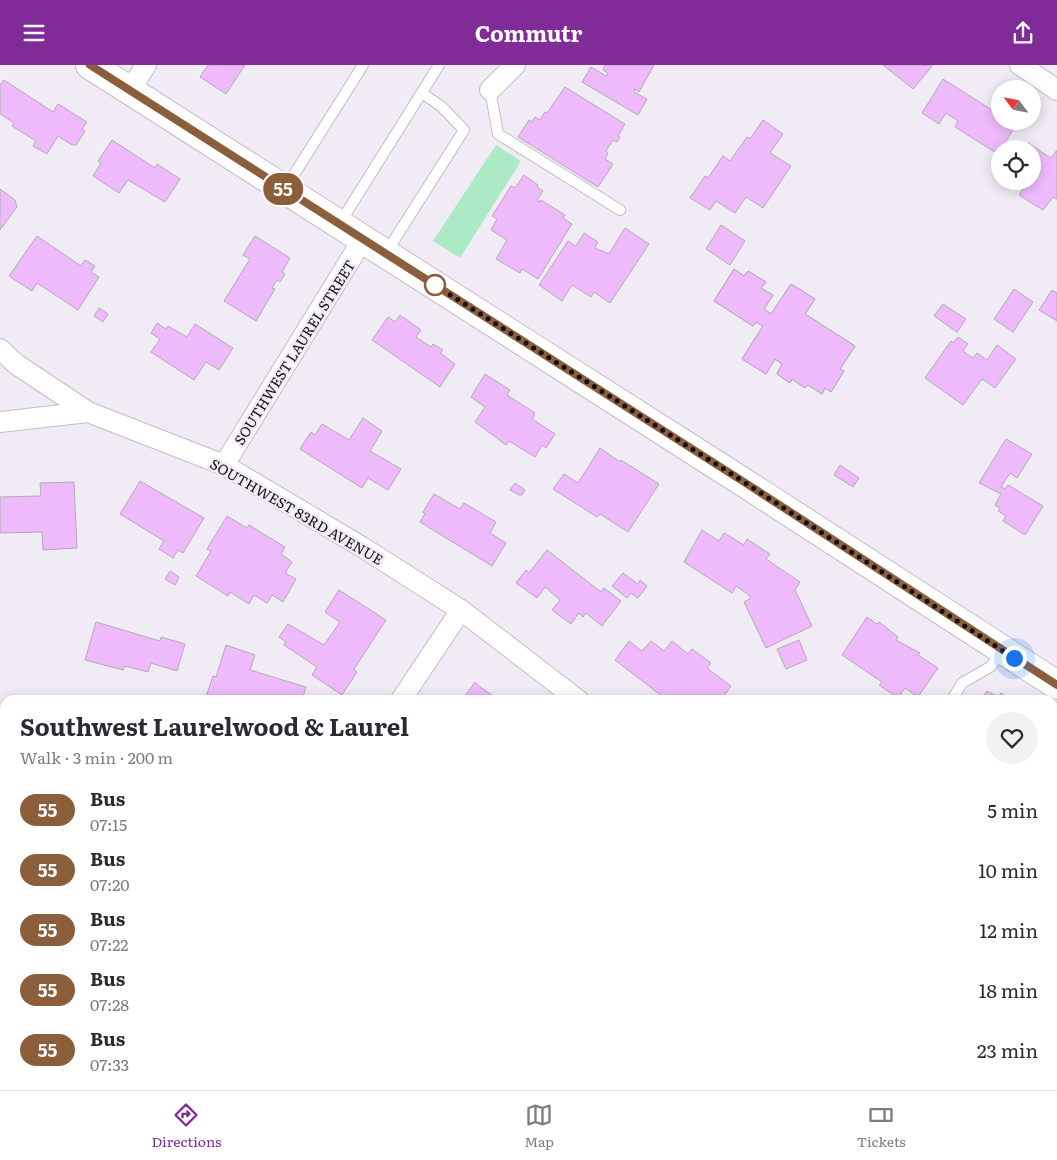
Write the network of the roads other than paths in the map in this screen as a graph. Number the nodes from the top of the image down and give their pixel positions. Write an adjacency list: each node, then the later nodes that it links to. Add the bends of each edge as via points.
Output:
1 (90, 65): 7 (street)
2 (146, 65): 7 (street)
3 (363, 65): 11 (lane)
4 (439, 65): 10 (lane)
5 (515, 65): 8 (street)
6 (1020, 65): 9 (street)
7 (130, 90): 11 (street)
8 (490, 90): 12 (lane, via 498,134)
9 (1057, 90)
10 (422, 93): 13 (lane); 14 (lane, via 442,107 464,130)
11 (285, 190): 13 (street)
12 (620, 210)
13 (339, 224): 14 (street)
14 (374, 246): 18 (street, SOUTHWEST LAUREL STREET); 20 (street)
15 (0, 349): 16 (street, SOUTHWEST 83RD AVENUE, via 16,364)
16 (88, 412): 17 (street); 18 (street, SOUTHWEST 83RD AVENUE)
17 (0, 422)
18 (224, 465): 19 (street, SOUTHWEST 83RD AVENUE)
19 (460, 610): 22 (street); 23 (street, SOUTHWEST 83RD AVENUE)
20 (1004, 651): 21 (street); 24 (lane, via 990,667 962,683)
21 (1057, 685)
22 (403, 695)
23 (571, 695)
24 (955, 695)

